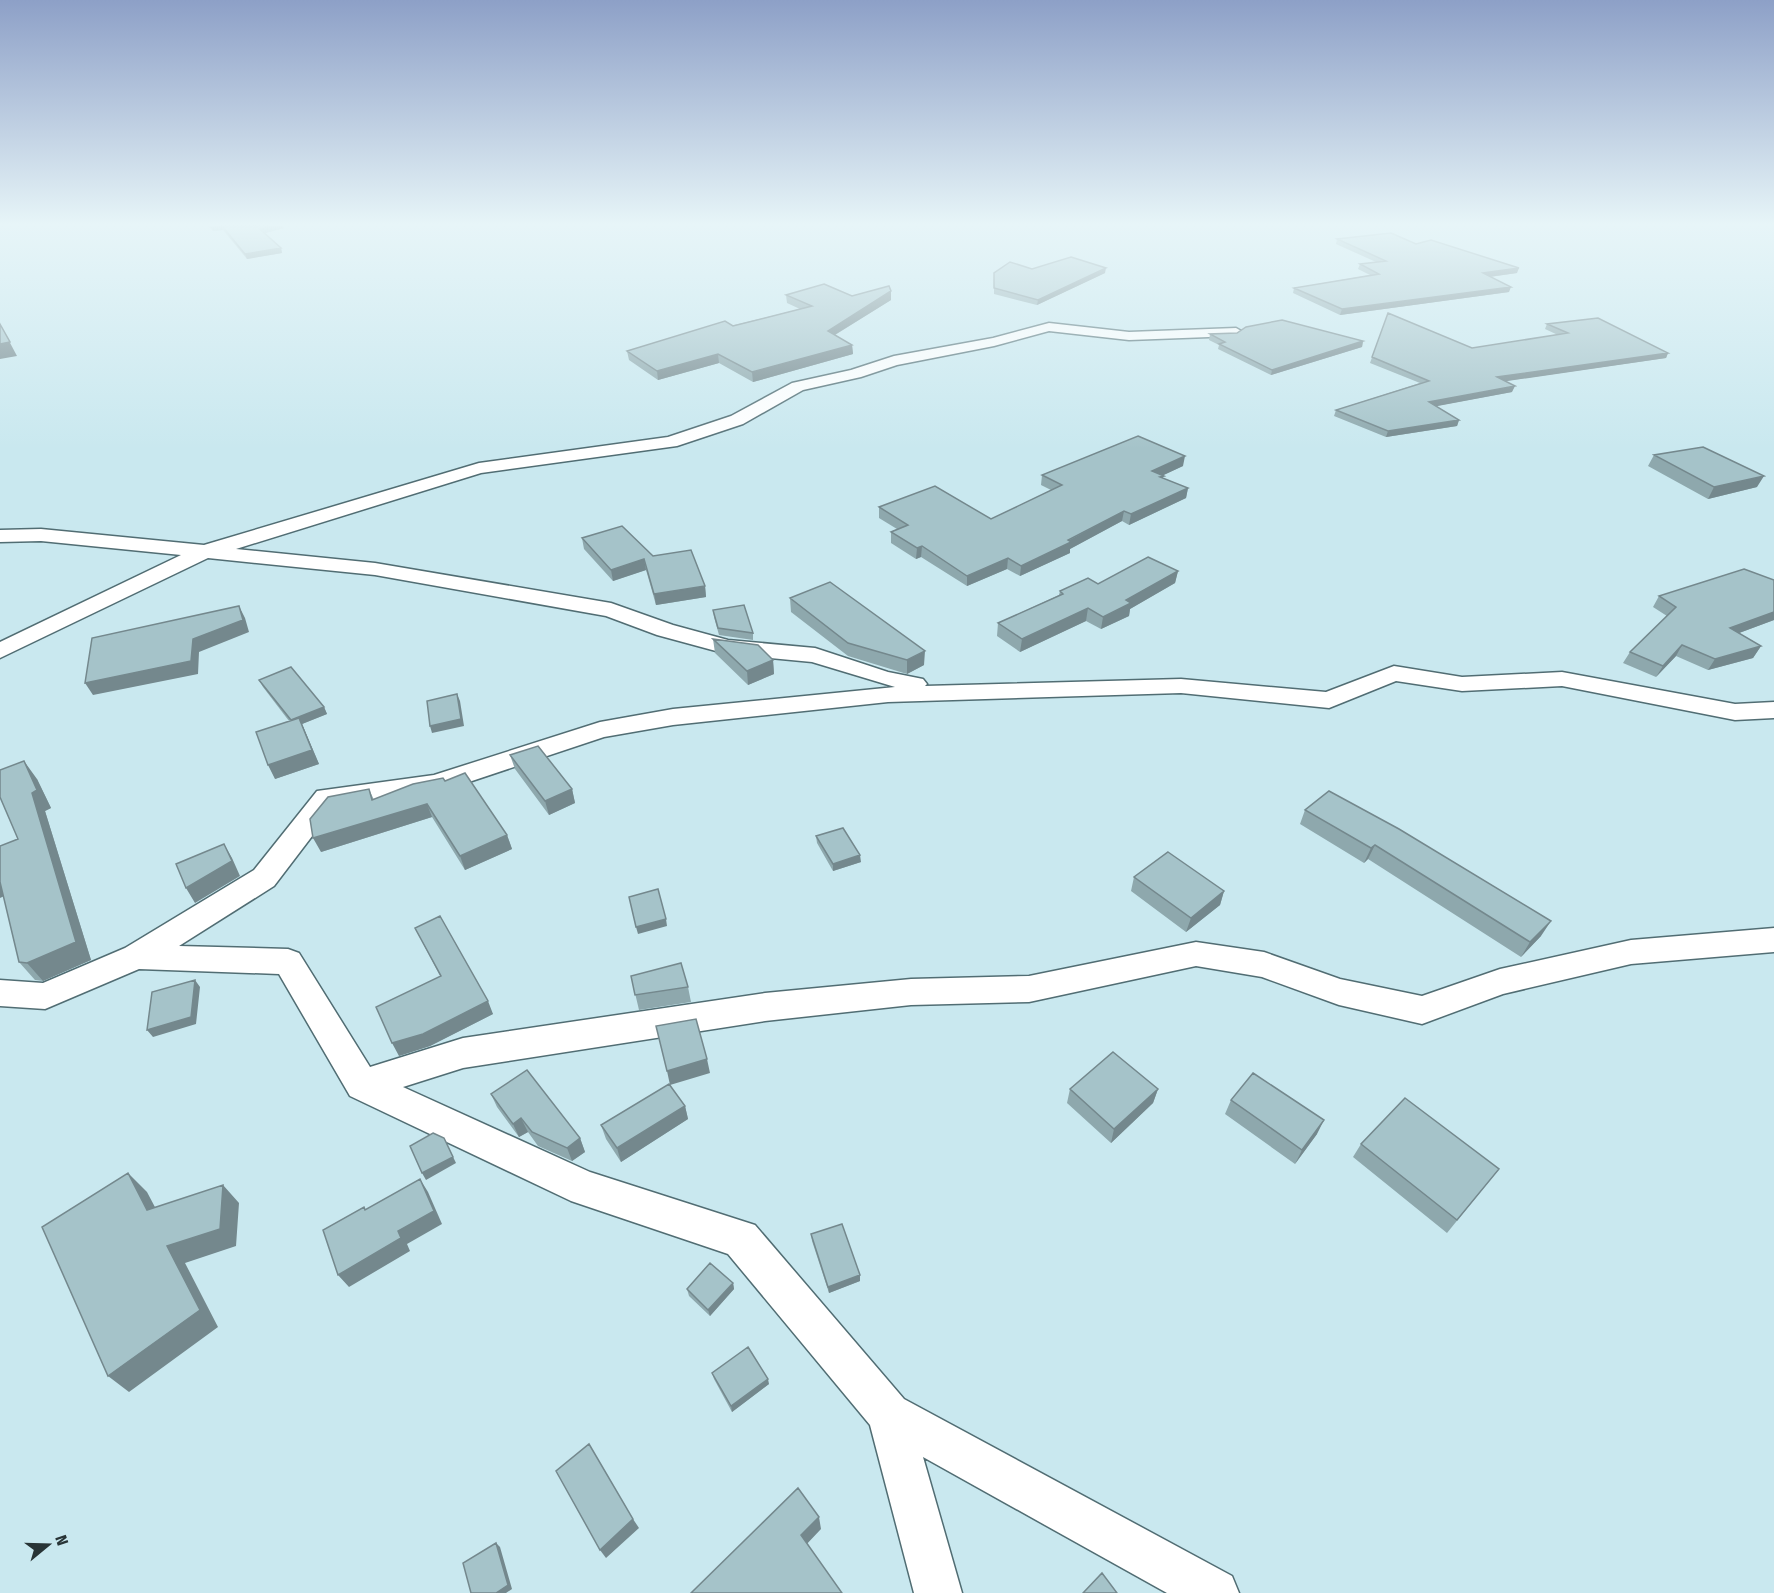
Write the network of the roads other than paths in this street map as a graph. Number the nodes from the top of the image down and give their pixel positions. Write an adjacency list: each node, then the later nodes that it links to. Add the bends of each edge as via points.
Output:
1 (1236, 332): 3 (street, via 1130,336 1049,327 994,342 894,360 855,374 798,386 737,420 671,442 479,468)
2 (0, 536): 3 (street, via 41,535)
3 (204, 552): 4 (street); 5 (street, via 375,569 611,610 727,647 815,655 883,678)
4 (0, 651)
5 (966, 694): 6 (street, via 1181,686 1329,700 1394,673 1462,684 1562,680 1735,712); 8 (street, via 888,695 673,717 600,730 436,784 327,798 264,878)
6 (1774, 710)
7 (1774, 940): 10 (street, via 1631,952 1500,982 1422,1010 1339,992 1264,965 1196,954 1029,989 900,993 765,1007 569,1036 463,1053)
8 (136, 957): 9 (street, via 45,996); 10 (street, via 288,962)
9 (0, 993)
10 (362, 1085): 11 (street, via 584,1188 741,1239)
11 (889, 1414): 12 (street); 13 (street)
12 (938, 1593)
13 (1215, 1593)

